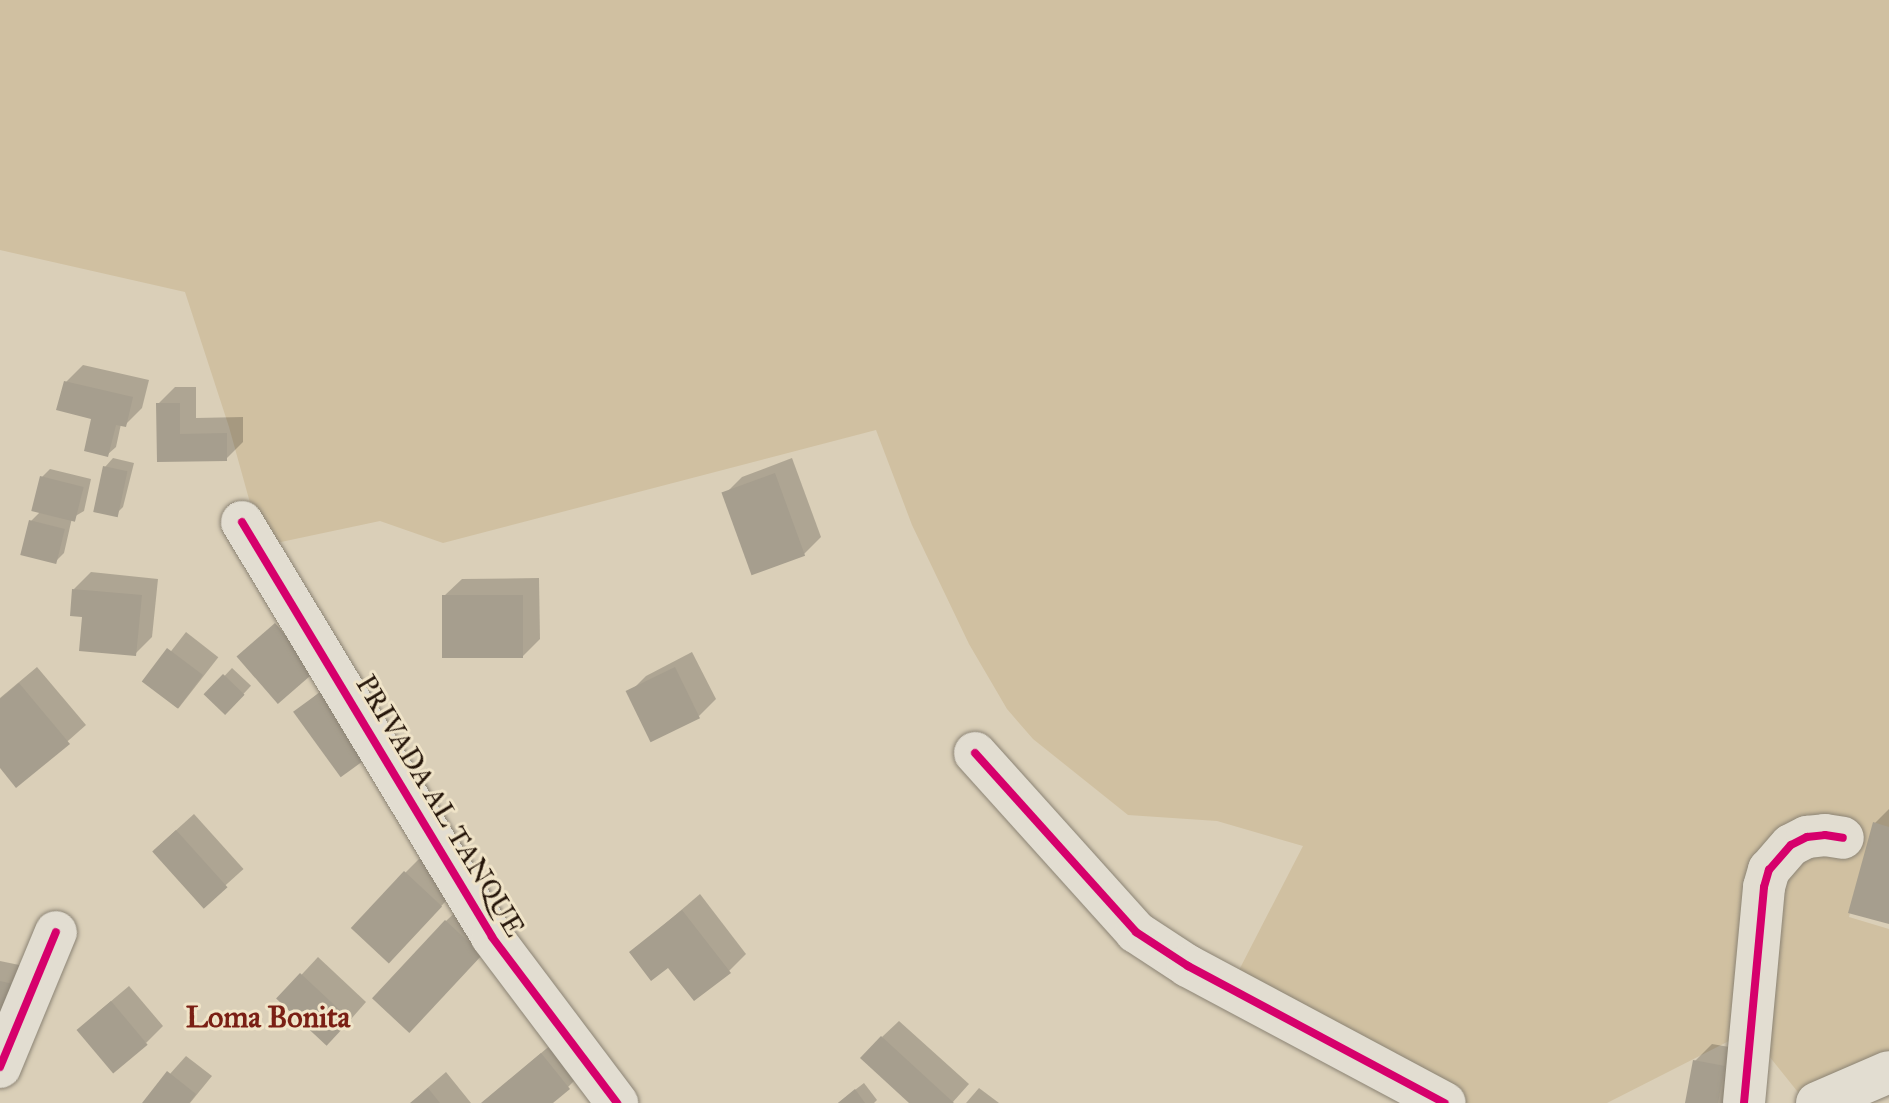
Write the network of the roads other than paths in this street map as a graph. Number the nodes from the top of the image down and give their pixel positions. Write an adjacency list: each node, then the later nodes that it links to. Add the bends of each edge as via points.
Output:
1 (242, 522): 7 (street, PRIVADA AL TANQUE, via 492,937)
2 (975, 753): 8 (street, via 1136,932 1188,966)
3 (1843, 838): 9 (street, via 1807,837 1791,845 1769,870)
4 (56, 932): 5 (street)
5 (0, 1067)
6 (1889, 1072): 10 (street)
7 (617, 1103)
8 (1445, 1103)
9 (1744, 1103)
10 (1817, 1103)

